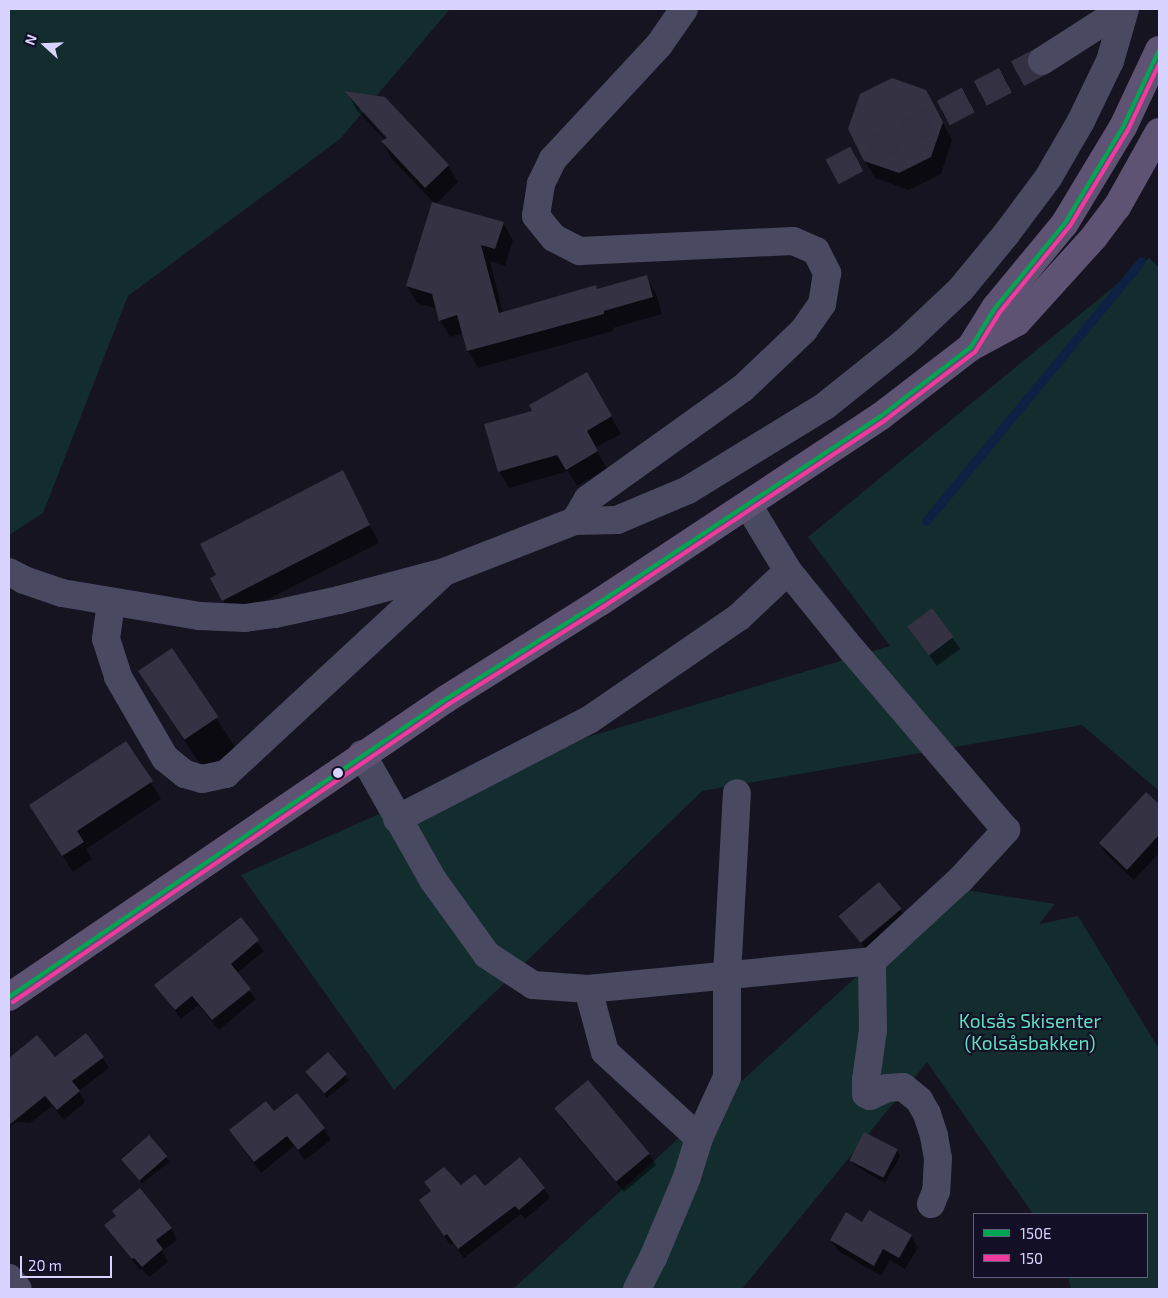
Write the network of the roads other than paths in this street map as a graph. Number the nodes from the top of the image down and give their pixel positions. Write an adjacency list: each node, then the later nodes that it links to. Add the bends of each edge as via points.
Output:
1 (684, 9): 8 (lane, via 659,45 554,159 541,184 536,216 554,238 580,251 793,241 816,251 827,273 822,304 804,330 742,388 588,498)
2 (1124, 9): 4 (lane); 8 (lane, via 1110,61 1048,178 961,289 905,342 824,406 688,490 617,520)
3 (1159, 50): 6 (main road, via 1123,126 1065,223 995,308)
4 (1042, 61)
5 (1159, 132): 6 (main road, via 1117,207 1058,278 1017,322)
6 (971, 347): 7 (main road, via 881,416)
7 (748, 505): 9 (lane); 13 (main road)
8 (575, 521): 11 (lane)
9 (788, 571): 15 (lane, via 739,617 589,720); 16 (lane, via 1006,830 961,879)
10 (9, 572): 12 (lane, via 62,593)
11 (444, 572): 12 (lane, via 339,600 245,618 200,616); 12 (lane, via 226,774 202,779 185,774 165,758 118,677 106,639)
12 (111, 603)
13 (362, 754): 15 (lane); 19 (main road)
14 (737, 793): 17 (lane)
15 (397, 819): 18 (lane, via 433,880 487,955 534,985)
16 (872, 960): 17 (lane); 21 (lane, via 873,1030 866,1094 870,1096 887,1088 902,1087 919,1100 927,1114 938,1158 936,1191)
17 (726, 976): 18 (lane); 20 (lane, via 726,1077)
18 (588, 989): 20 (lane, via 605,1052)
19 (9, 996)
20 (699, 1138): 24 (lane, via 687,1177)
21 (931, 1204)
22 (9, 1278): 23 (lane)
23 (18, 1289)
24 (637, 1289)

